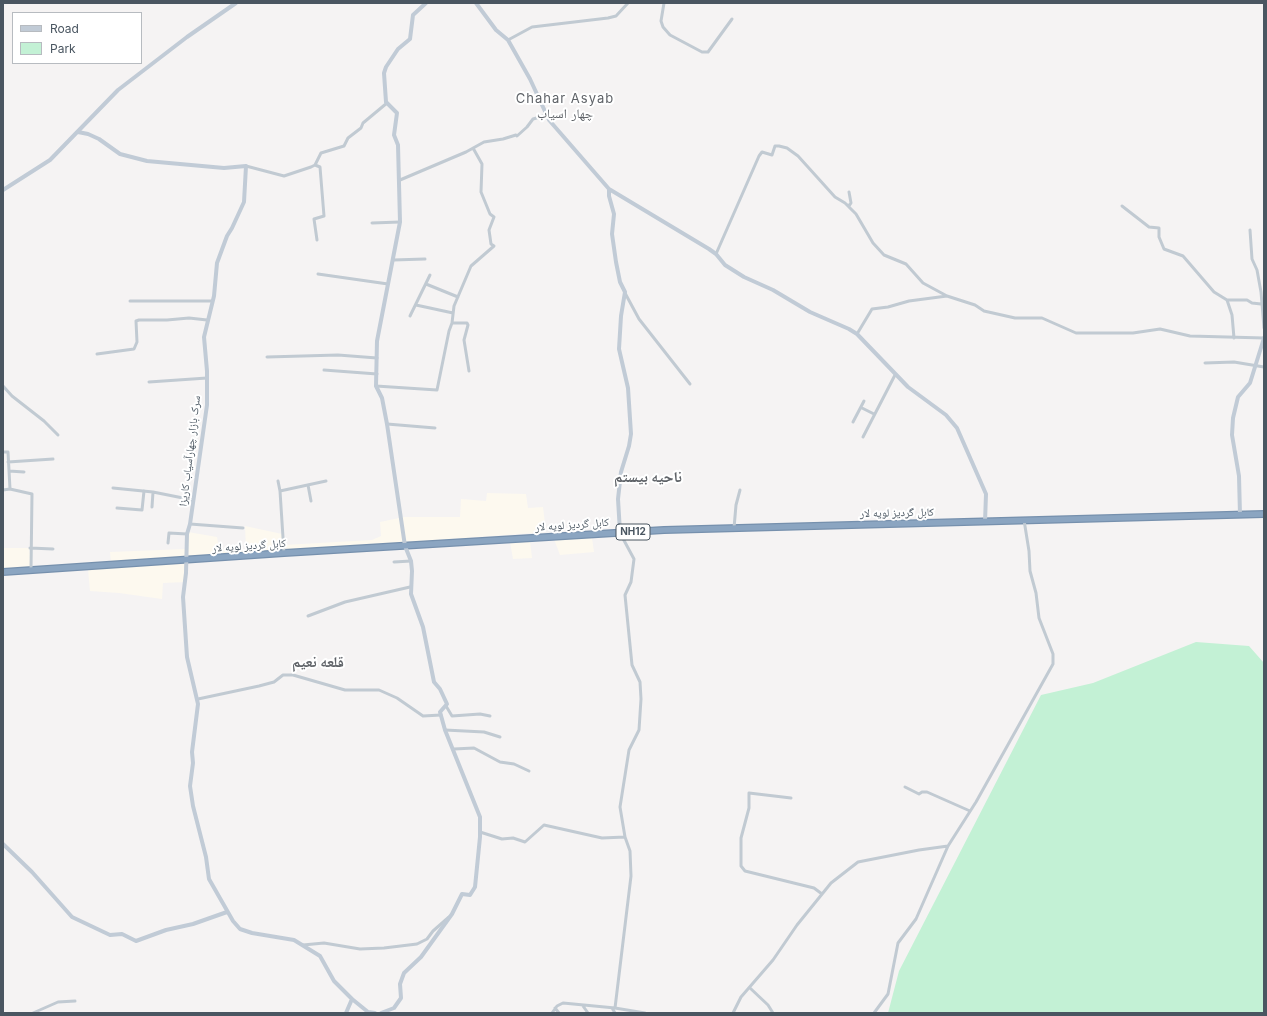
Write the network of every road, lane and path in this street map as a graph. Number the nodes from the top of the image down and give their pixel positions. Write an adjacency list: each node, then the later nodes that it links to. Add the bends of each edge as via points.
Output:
1 (236, 3): 10 (street, via 118,90)
2 (426, 3): 8 (street, via 413,15 410,39 398,49 386,67 384,83)
3 (476, 3): 7 (street, via 496,30)
4 (628, 3): 7 (street, via 616,16 532,27)
5 (664, 3): 6 (street, via 662,27 670,35 702,52 708,52)
6 (732, 19)
7 (508, 40): 9 (street)
8 (387, 103): 12 (street, via 362,123 361,128 348,138 344,146 321,153); 14 (street, via 397,113 394,135 398,145)
9 (547, 115): 11 (street, via 533,119 517,136 484,142); 15 (street)
10 (78, 132): 13 (street, via 99,139 120,154 148,161 224,168); 16 (street, via 50,160)
11 (474, 148): 14 (street); 33 (street, via 482,164 481,192 490,214 494,217 489,230 491,244 494,246 471,266)
12 (315, 165): 13 (street, via 284,176); 23 (street, via 320,167 324,216 314,219)
13 (246, 166): 36 (street, سرک بازار چهارآسیاب کاریزا, via 244,202 227,236 217,264)
14 (400, 180): 20 (street)
15 (609, 189): 24 (street); 31 (street, via 614,214 612,234 618,272)
16 (3, 190)
17 (849, 192): 18 (street, via 851,203 849,206)
18 (845, 203): 24 (street, via 835,197 798,156 787,148 775,146 772,155 762,152 758,156); 32 (street, via 859,218 884,255 906,264 923,282)
19 (1122, 206): 34 (street, via 1149,227 1159,228 1159,237 1164,249 1183,256 1214,292)
20 (400, 222): 21 (street); 26 (street)
21 (372, 223)
22 (1250, 230): 37 (street, via 1252,259 1257,270)
23 (317, 240)
24 (716, 254): 44 (street, via 725,265 744,277)
25 (425, 259): 26 (street)
26 (393, 260): 29 (street)
27 (318, 274): 29 (street)
28 (430, 275): 30 (street)
29 (388, 284): 49 (street, via 377,341)
30 (426, 284): 33 (street); 38 (street)
31 (625, 292): 59 (street, via 639,319); 96 (street, via 619,349 628,388 631,434 630,446 620,472)
32 (947, 296): 44 (street, via 872,308); 45 (street, via 975,305 984,311 1015,318 1042,318 1076,333 1133,333 1160,329 1182,336)
33 (458, 297): 39 (street)
34 (1227, 300): 37 (street, via 1247,300); 45 (street, via 1232,315)
35 (130, 301): 36 (street)
36 (212, 302): 41 (street, سرک بازار چهارآسیاب کاریزا)
37 (1261, 304): 43 (street)
38 (416, 305): 39 (street); 40 (street)
39 (453, 313): 42 (street)
40 (410, 316)
41 (208, 320): 47 (street, via 139,320 136,321 137,342 134,348); 57 (street, سرک بازار چهارآسیاب کاریزا, via 204,337)
42 (452, 323): 54 (street, via 468,325 464,340); 61 (street, via 437,390)
43 (1264, 328)
44 (857, 334): 56 (street)
45 (1234, 338): 46 (street)
46 (1264, 338): 51 (street)
47 (97, 354)
48 (267, 357): 49 (street, via 338,355)
49 (377, 358): 55 (street)
50 (1205, 363): 51 (street, via 1234,362)
51 (1254, 366): 52 (street); 90 (street, via 1250,383 1238,397 1232,435 1239,476)
52 (1264, 367)
53 (324, 370): 55 (street)
54 (469, 371)
55 (377, 374): 61 (street)
56 (895, 375): 64 (street); 92 (street, via 946,415 957,428 986,494)
57 (207, 378): 58 (street); 85 (street, سرک بازار چهارآسیاب کاریزا, via 207,405)
58 (149, 382)
59 (690, 384)
60 (3, 386): 68 (street)
61 (376, 386): 66 (street, via 382,398)
62 (864, 401): 63 (street)
63 (862, 408): 64 (street); 65 (street)
64 (874, 414): 69 (street)
65 (853, 422)
66 (387, 424): 67 (street); 99 (street)
67 (435, 428)
68 (58, 435)
69 (863, 437)
70 (3, 452): 72 (street, via 8,452)
71 (53, 459): 72 (street)
72 (8, 462): 73 (street)
73 (9, 471): 74 (street); 79 (street)
74 (24, 472)
75 (278, 481): 83 (street)
76 (326, 481): 77 (street)
77 (308, 485): 83 (street); 86 (street)
78 (113, 488): 82 (street)
79 (10, 489): 80 (street); 100 (street, via 32,494)
80 (3, 490)
81 (740, 490): 95 (street)
82 (144, 491): 84 (street); 88 (street, via 141,510)
83 (280, 491): 102 (street)
84 (153, 492): 85 (street); 87 (street)
85 (193, 500): 93 (street, سرک بازار چهارآسیاب کاریزا)
86 (311, 501)
87 (152, 507)
88 (117, 508)
89 (1264, 514): 90 (highway, کابل گردیز لویه لار / NH12)
90 (1240, 515): 91 (highway, کابل گردیز لویه لار / NH12)
91 (1024, 520): 92 (highway, کابل گردیز لویه لار / NH12); 120 (street, via 1039,618 1054,654 1053,664)
92 (986, 522): 95 (highway, کابل گردیز لویه لار / NH12)
93 (190, 524): 94 (street); 97 (street, سرک بازار چهارآسیاب کاریزا)
94 (243, 528)
95 (734, 528): 96 (highway, کابل گردیز لویه لار / NH12)
96 (620, 532): 99 (highway, کابل گردیز لویه لار / NH12); 122 (street, via 634,559 631,582 625,595 632,666 640,682 641,699 639,730 629,750 620,807)
97 (187, 534): 98 (street, via 169,533); 103 (street, سرک بازار چهارآسیاب کاریزا)
98 (168, 543)
99 (405, 546): 102 (highway, کابل گردیز لویه لار / NH12); 104 (street)
100 (30, 548): 101 (street); 106 (street)
101 (53, 549)
102 (284, 553): 103 (highway, کابل گردیز لویه لار / NH12)
103 (186, 560): 106 (highway, کابل گردیز لویه لار / NH12); 110 (street, سرک بازار چهارآسیاب کاریزا, via 183,597 187,657)
104 (411, 561): 105 (street); 108 (street)
105 (394, 562)
106 (31, 570): 107 (highway, کابل گردیز لویه لار / NH12)
107 (3, 572)
108 (410, 587): 109 (street, via 346,602); 111 (street, via 424,627 434,682 440,689)
109 (308, 616)
110 (198, 699): 112 (street, via 274,682 283,675 293,675 345,690 380,690 424,716); 126 (street, سرک بازار چهارآسیاب کاریزا, via 190,786 209,879)
111 (446, 706): 112 (street, via 440,712); 113 (street, via 452,716)
112 (441, 715): 114 (street)
113 (490, 716)
114 (445, 730): 115 (street, via 484,732); 116 (street)
115 (500, 737)
116 (454, 749): 117 (street, via 474,748 500,762 514,764); 121 (street, via 480,816)
117 (529, 771)
118 (905, 787): 120 (street, via 919,794 927,792)
119 (791, 798): 125 (street, via 749,793 749,808 741,838 741,866 745,871 814,888)
120 (970, 811): 124 (street)
121 (480, 832): 122 (street, via 502,839 513,838 525,842 544,825 602,838); 127 (street, via 475,887 470,895 462,894)
122 (624, 837): 134 (street, via 630,851 631,876)
123 (3, 844): 126 (street, via 72,917 110,935 122,934 136,941)
124 (948, 846): 125 (street, via 858,862 831,883); 146 (street, via 916,919 898,943 888,994)
125 (822, 894): 129 (street, via 774,960)
126 (227, 912): 128 (street, سرک بازار چهارآسیاب کاریزا, via 240,928 270,937 294,940)
127 (452, 914): 128 (street, via 427,939 417,944 360,949 324,942); 138 (street, via 421,957 404,974 400,984 402,998 394,1008)
128 (303, 945): 130 (street, سرک بازار چهارآسیاب کاریزا, via 320,956 334,980)
129 (750, 988): 144 (street); 145 (street, via 768,1005)
130 (352, 999): 136 (street); 137 (street, سرک بازار چهارآسیاب کاریزا, via 368,1012)
131 (75, 1002): 135 (street, via 58,1002)
132 (583, 1006): 133 (street, via 562,1003); 134 (street); 141 (street)
133 (555, 1008): 139 (street); 140 (street)
134 (613, 1008): 142 (street); 143 (street)
135 (33, 1013)
136 (346, 1013)
137 (375, 1013)
138 (381, 1013)
139 (552, 1013)
140 (559, 1013)
141 (588, 1013)
142 (616, 1013)
143 (645, 1013)
144 (732, 1013)
145 (772, 1013)
146 (874, 1013)

